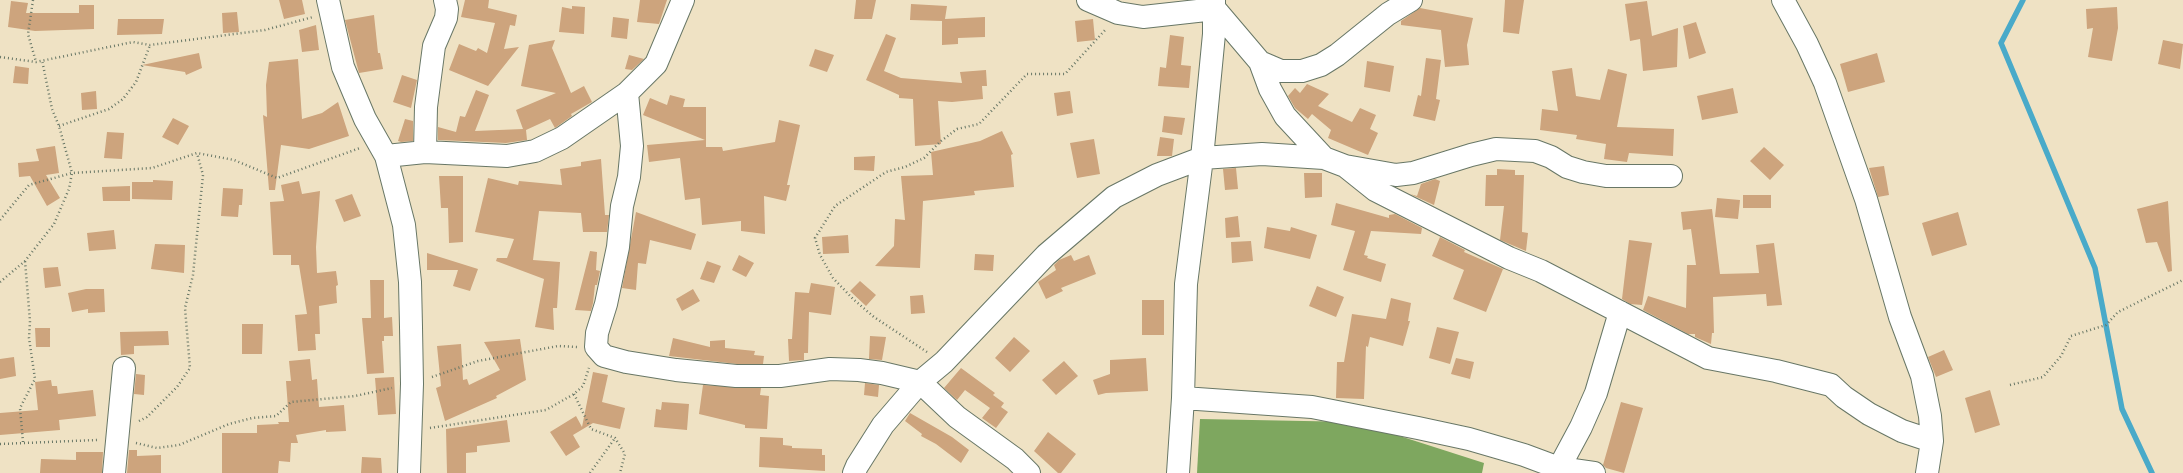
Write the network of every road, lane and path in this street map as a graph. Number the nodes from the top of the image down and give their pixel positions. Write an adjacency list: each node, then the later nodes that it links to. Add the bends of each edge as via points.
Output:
1 (33, 0): 13 (path, via 28,34)
2 (445, 0): 18 (street, via 446,18 434,46 426,107)
3 (683, 0): 15 (street, via 656,64)
4 (1088, 0): 9 (street)
5 (1411, 0): 14 (street, via 1388,14 1321,65 1302,71 1281,71)
6 (1782, 0): 41 (street, via 1825,83 1866,199 1900,316 1922,376)
7 (335, 4): 10 (path, via 265,30); 17 (street, via 338,51 348,82)
8 (1214, 5): 9 (street, via 1143,17); 14 (street); 20 (street, via 1214,34)
9 (1118, 13): 31 (path, via 1065,74 1027,74 979,124 957,129 924,158 886,172 835,206 815,238 820,255 834,278 854,299 909,342)
10 (150, 45): 12 (path, via 133,42); 16 (path, via 136,82 123,100 109,109)
11 (0, 57): 13 (path)
12 (42, 60): 13 (path); 16 (path, via 52,109)
13 (36, 62)
14 (1260, 62): 21 (street, via 1270,89 1285,116)
15 (627, 93): 18 (street, via 562,138 535,151 507,156); 30 (street, via 632,146 629,177 622,206 618,247 597,333)
16 (60, 126): 23 (path)
17 (382, 149): 18 (street); 19 (path, via 277,178 234,160); 34 (street, via 404,225 410,282)
18 (425, 152)
19 (197, 153): 23 (path, via 152,168); 39 (path, via 203,175 193,275 185,308 190,368 177,387 147,416)
20 (1202, 158): 21 (street, via 1262,154); 31 (street, via 1158,175 1114,197 1046,255); 37 (street, via 1186,284)
21 (1324, 158): 22 (street)
22 (1345, 166): 24 (street, via 1396,175 1413,173 1471,154 1496,149 1535,151 1567,167 1606,176); 29 (street, via 1375,190)
23 (72, 173): 25 (path, via 29,185); 26 (path, via 69,189 54,224)
24 (1671, 176)
25 (0, 220)
26 (25, 262): 28 (path); 42 (path, via 29,338 35,379 20,408)
27 (2183, 280): 35 (path, via 2118,312 2106,325 2071,336 2061,356 2043,377)
28 (0, 282)
29 (1620, 312): 41 (street, via 1708,358 1776,370 1831,385 1869,414 1902,431); 44 (street, via 1596,393)
30 (596, 347): 33 (street, via 604,356 676,370 736,376 772,376 830,369 859,370 882,372); 34 (path, via 558,346 478,361); 36 (path, via 583,386)
31 (944, 362): 33 (street)
32 (124, 368): 39 (street)
33 (920, 382): 49 (street, via 884,425); 50 (street, via 957,418 1015,458)
34 (412, 384): 38 (street); 39 (path, via 355,396 291,402 276,416 252,418 229,424 178,445 157,448)
35 (2010, 384)
36 (574, 394): 38 (path, via 546,410); 40 (path, via 592,429)
37 (1183, 398): 44 (street, via 1320,408 1469,439 1524,454); 51 (street)
38 (410, 432): 46 (street)
39 (118, 436): 42 (path); 45 (street)
40 (615, 438): 47 (path); 48 (path, via 625,454)
41 (1932, 441): 53 (street)
42 (23, 442): 43 (path)
43 (0, 444)
44 (1558, 470): 52 (street)
45 (114, 473)
46 (409, 473)
47 (590, 473)
48 (620, 473)
49 (854, 473)
50 (1029, 473)
51 (1178, 473)
52 (1594, 473)
53 (1927, 473)

